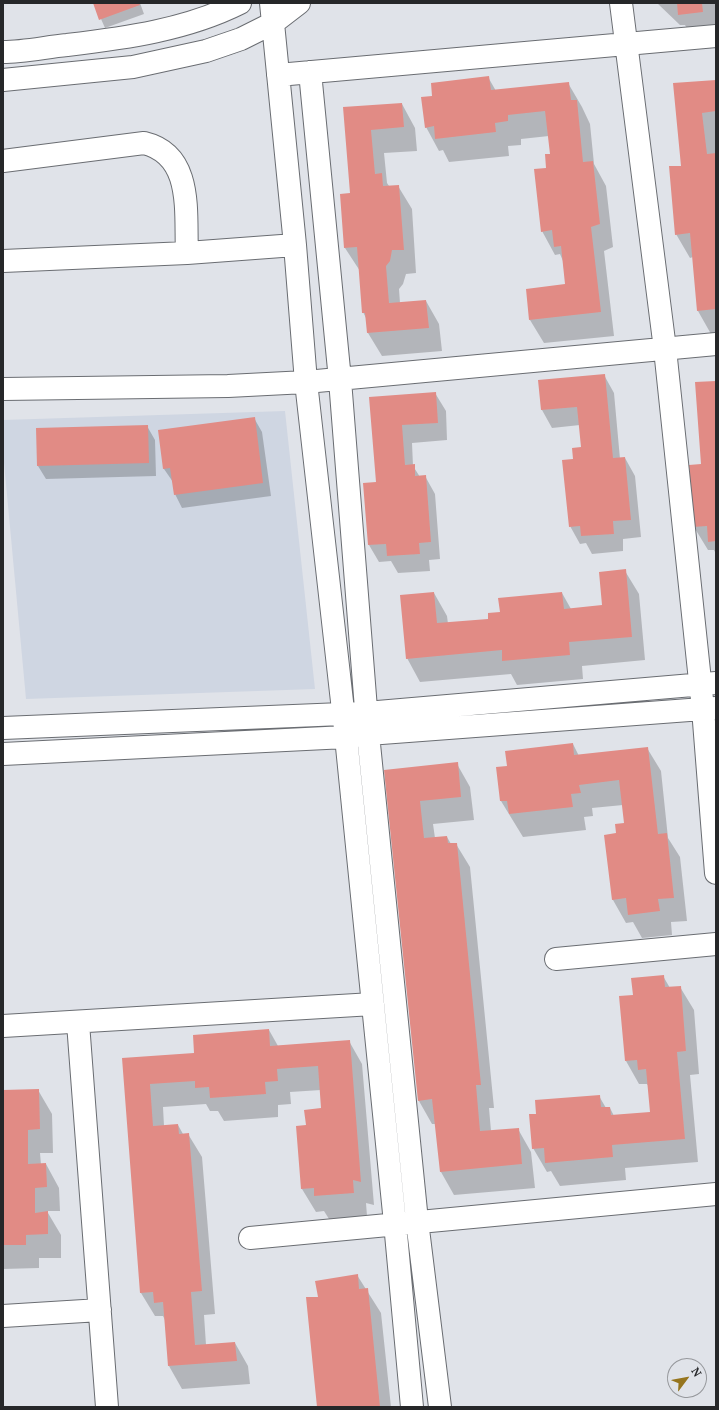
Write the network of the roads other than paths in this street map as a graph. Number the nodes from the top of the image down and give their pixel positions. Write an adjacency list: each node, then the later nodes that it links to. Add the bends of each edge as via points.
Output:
1 (240, 3): 7 (street, via 175,27 130,37)
2 (299, 3): 4 (street)
3 (621, 3): 6 (street)
4 (272, 13): 9 (street); 10 (street, via 241,39 206,51 133,67)
5 (716, 36): 6 (street)
6 (628, 44): 8 (street); 16 (street)
7 (3, 52)
8 (310, 72): 9 (street); 17 (street)
9 (278, 75): 12 (street)
10 (3, 80)
11 (3, 161): 13 (street, via 144,143 157,146 168,155 182,179)
12 (295, 245): 13 (street); 18 (street)
13 (186, 253): 14 (street)
14 (3, 261)
15 (716, 344): 16 (street)
16 (666, 349): 17 (street); 20 (street)
17 (340, 380): 18 (street); 23 (street)
18 (306, 382): 19 (street, via 228,386); 22 (street)
19 (3, 389)
20 (708, 684): 21 (street); 23 (street)
21 (709, 708): 23 (street); 27 (street)
22 (343, 714): 23 (street); 24 (street); 25 (street)
23 (367, 723): 25 (street); 34 (street)
24 (3, 728)
25 (346, 737): 26 (street); 30 (street)
26 (3, 754)
27 (716, 873)
28 (716, 944): 29 (street)
29 (556, 959)
30 (373, 1004): 31 (street); 35 (street)
31 (78, 1023): 32 (street); 37 (street)
32 (3, 1026)
33 (716, 1194): 34 (street)
34 (417, 1221): 35 (street); 41 (street)
35 (395, 1223): 36 (street); 40 (street)
36 (250, 1238)
37 (100, 1310): 38 (street); 39 (street)
38 (3, 1316)
39 (107, 1407)
40 (412, 1407)
41 (440, 1407)

